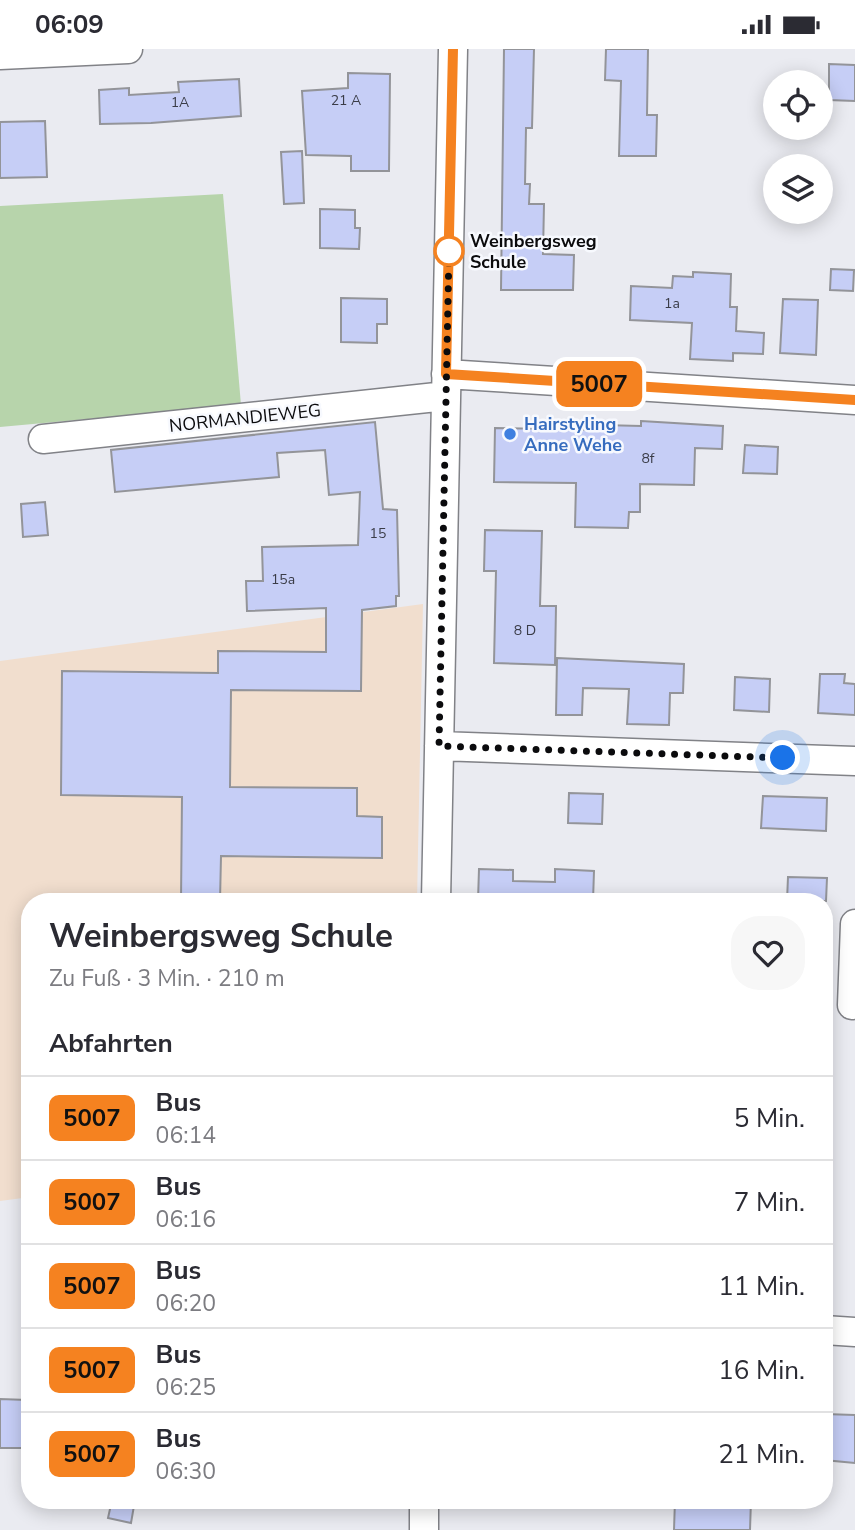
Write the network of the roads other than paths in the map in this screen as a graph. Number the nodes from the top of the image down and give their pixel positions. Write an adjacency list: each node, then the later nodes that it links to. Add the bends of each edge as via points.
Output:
1 (128, 49): 3 (street)
2 (453, 49): 4 (street)
3 (0, 55)
4 (446, 385): 5 (street, NORMANDIEWEG); 6 (street, NORMANDIEWEG); 7 (street)
5 (855, 400)
6 (43, 439)
7 (439, 746): 8 (street); 9 (street)
8 (855, 761)
9 (436, 893)
10 (855, 924): 11 (street)
11 (852, 1005)
12 (833, 1331): 13 (street)
13 (855, 1332)
14 (424, 1509): 15 (street)
15 (424, 1530)

